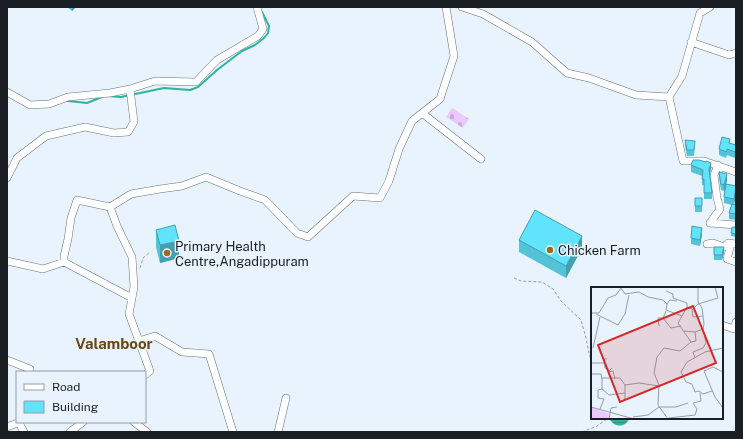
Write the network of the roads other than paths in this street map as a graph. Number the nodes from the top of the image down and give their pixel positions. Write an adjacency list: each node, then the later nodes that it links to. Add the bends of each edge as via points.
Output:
1 (257, 7): 7 (street, via 263,29 258,36 217,60 196,82 155,81)
2 (446, 7): 10 (street, via 454,56 440,99)
3 (462, 7): 9 (street, via 483,14 532,42 567,73 636,95)
4 (710, 7): 5 (street, via 700,13)
5 (692, 42): 6 (street, via 729,55); 9 (street, via 682,76)
6 (736, 53)
7 (130, 89): 8 (street, via 68,97 49,104 30,105); 14 (street, via 134,122 128,132 114,133 85,127 46,136 17,158)
8 (7, 92)
9 (669, 97): 12 (street, via 684,161 704,160)
10 (422, 113): 11 (street); 15 (street, via 412,122 380,198 352,196 308,237 297,233 265,200 206,177 182,186 131,194)
11 (481, 158)
12 (718, 165): 13 (street); 16 (street, via 714,175 720,208 710,223)
13 (736, 172)
14 (7, 178)
15 (110, 208): 20 (street, via 77,200 71,218); 22 (street, via 132,257)
16 (736, 225)
17 (707, 244): 18 (street, via 713,243 724,247 728,243)
18 (734, 244): 21 (street, via 727,259)
19 (7, 261): 20 (street, via 43,270)
20 (64, 262): 22 (street)
21 (736, 262)
22 (132, 298): 25 (street, via 129,314)
23 (736, 322): 24 (street, via 734,329)
24 (723, 325)
25 (139, 341): 28 (street, via 150,371); 38 (street, via 155,336 182,352 209,354)
26 (7, 360): 27 (street, via 30,369)
27 (29, 371)
28 (146, 373)
29 (286, 398): 39 (street)
30 (17, 423): 34 (street)
31 (20, 423): 35 (street)
32 (82, 423): 36 (street)
33 (135, 423): 37 (street)
34 (7, 427)
35 (24, 432)
36 (70, 432)
37 (148, 432)
38 (233, 432)
39 (278, 432)

